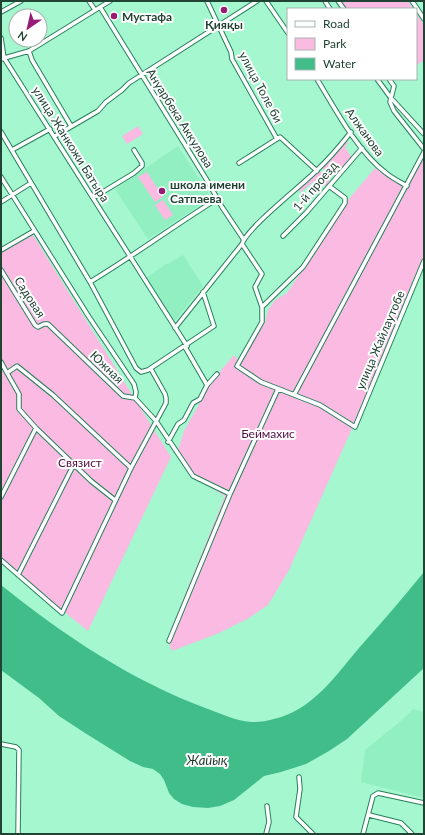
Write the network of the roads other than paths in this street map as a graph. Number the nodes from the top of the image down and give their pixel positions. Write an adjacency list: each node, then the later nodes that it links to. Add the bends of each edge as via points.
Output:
1 (21, 1): 10 (street)
2 (89, 1): 9 (street)
3 (110, 1): 7 (street)
4 (207, 1): 12 (street, улица Толе би)
5 (257, 1): 12 (street)
6 (266, 1): 13 (street)
7 (100, 7): 9 (street); 17 (street, Ануарбека Аккулова)
8 (417, 8): 11 (street)
9 (95, 10): 15 (street)
10 (1, 12)
11 (424, 19)
12 (218, 25): 17 (street); 28 (street, улица Толе би, via 232,59)
13 (287, 32)
14 (1, 38): 16 (street, улица Жанкожи Батыра)
15 (29, 51): 16 (street); 22 (street)
16 (3, 59): 23 (street, улица Жанкожи Батыра)
17 (142, 75): 22 (street, via 98,111); 41 (street, Ануарбека Аккулова)
18 (318, 80): 25 (street, Алжанова)
19 (378, 80): 21 (street)
20 (390, 80): 21 (street, via 394,86)
21 (391, 98): 26 (street); 32 (street, via 394,111)
22 (72, 126): 27 (street)
23 (50, 128): 27 (street, улица Жанкожи Батыра); 30 (street)
24 (1, 132): 30 (street)
25 (350, 132): 29 (street, Алжанова); 34 (street)
26 (424, 134)
27 (55, 136): 40 (street, улица Жанкожи Батыра)
28 (276, 139): 33 (street); 34 (street, via 280,137)
29 (362, 148): 37 (street, 1-й проезд); 38 (street, Алжанова, via 376,165)
30 (12, 150): 36 (street)
31 (134, 150): 40 (street, via 142,163 140,168)
32 (424, 150): 38 (street)
33 (239, 163)
34 (317, 171): 45 (street, via 257,225)
35 (1, 177): 39 (street)
36 (31, 182): 39 (street); 50 (street)
37 (329, 186): 44 (street, 1-й проезд); 52 (street, via 345,198 345,203 303,267)
38 (407, 186): 62 (street)
39 (12, 195): 42 (street); 43 (street)
40 (93, 198): 47 (street, улица Жанкожи Батыра)
41 (217, 199): 45 (street, Ануарбека Аккулова); 47 (street)
42 (1, 202)
43 (34, 231): 46 (street); 63 (street, via 134,384)
44 (283, 236)
45 (243, 242): 51 (street); 52 (street, Ануарбека Аккулова, via 262,274 256,287)
46 (1, 250)
47 (131, 257): 50 (street); 54 (street, улица Жанкожи Батыра)
48 (424, 262): 62 (street, улица Жайлаутобе, via 355,427 320,405)
49 (1, 270): 53 (street, Садовая, via 35,325 38,327)
50 (90, 282): 57 (street, via 136,368 141,372)
51 (203, 292): 54 (street); 55 (street, via 214,326)
52 (262, 307): 61 (street, via 262,322 237,366 261,382)
53 (46, 323): 63 (street, Южная, via 123,396)
54 (175, 328): 55 (street, улица Жанкожи Батыра)
55 (186, 346): 57 (street); 60 (street, улица Жанкожи Батыра)
56 (1, 362): 58 (street)
57 (149, 370): 64 (street, via 166,398)
58 (7, 373): 65 (street, via 19,394 19,409); 68 (street, via 18,366)
59 (217, 374): 60 (street)
60 (207, 385): 66 (street, via 200,399 193,403)
61 (278, 389): 62 (street); 69 (street)
62 (294, 395)
63 (135, 398): 64 (street, Южная)
64 (156, 421): 66 (street, Южная); 68 (street)
65 (36, 428): 67 (street); 70 (street)
66 (168, 442): 69 (street, Южная, via 193,476)
67 (76, 466): 71 (street); 73 (street, via 72,468)
68 (131, 468): 71 (street)
69 (230, 494): 74 (street)
70 (1, 497)
71 (115, 500): 73 (street, via 62,613)
72 (1, 560): 73 (street)
73 (18, 575)
74 (169, 641)
75 (1, 744): 80 (street, via 19,750)
76 (299, 777): 82 (street, via 296,817)
77 (424, 803): 79 (street, via 378,793 373,796)
78 (267, 806): 81 (street, via 269,822)
79 (368, 815): 83 (street); 84 (street, via 401,823)
80 (18, 834)
81 (266, 834)
82 (313, 834)
83 (363, 834)
84 (412, 834)

